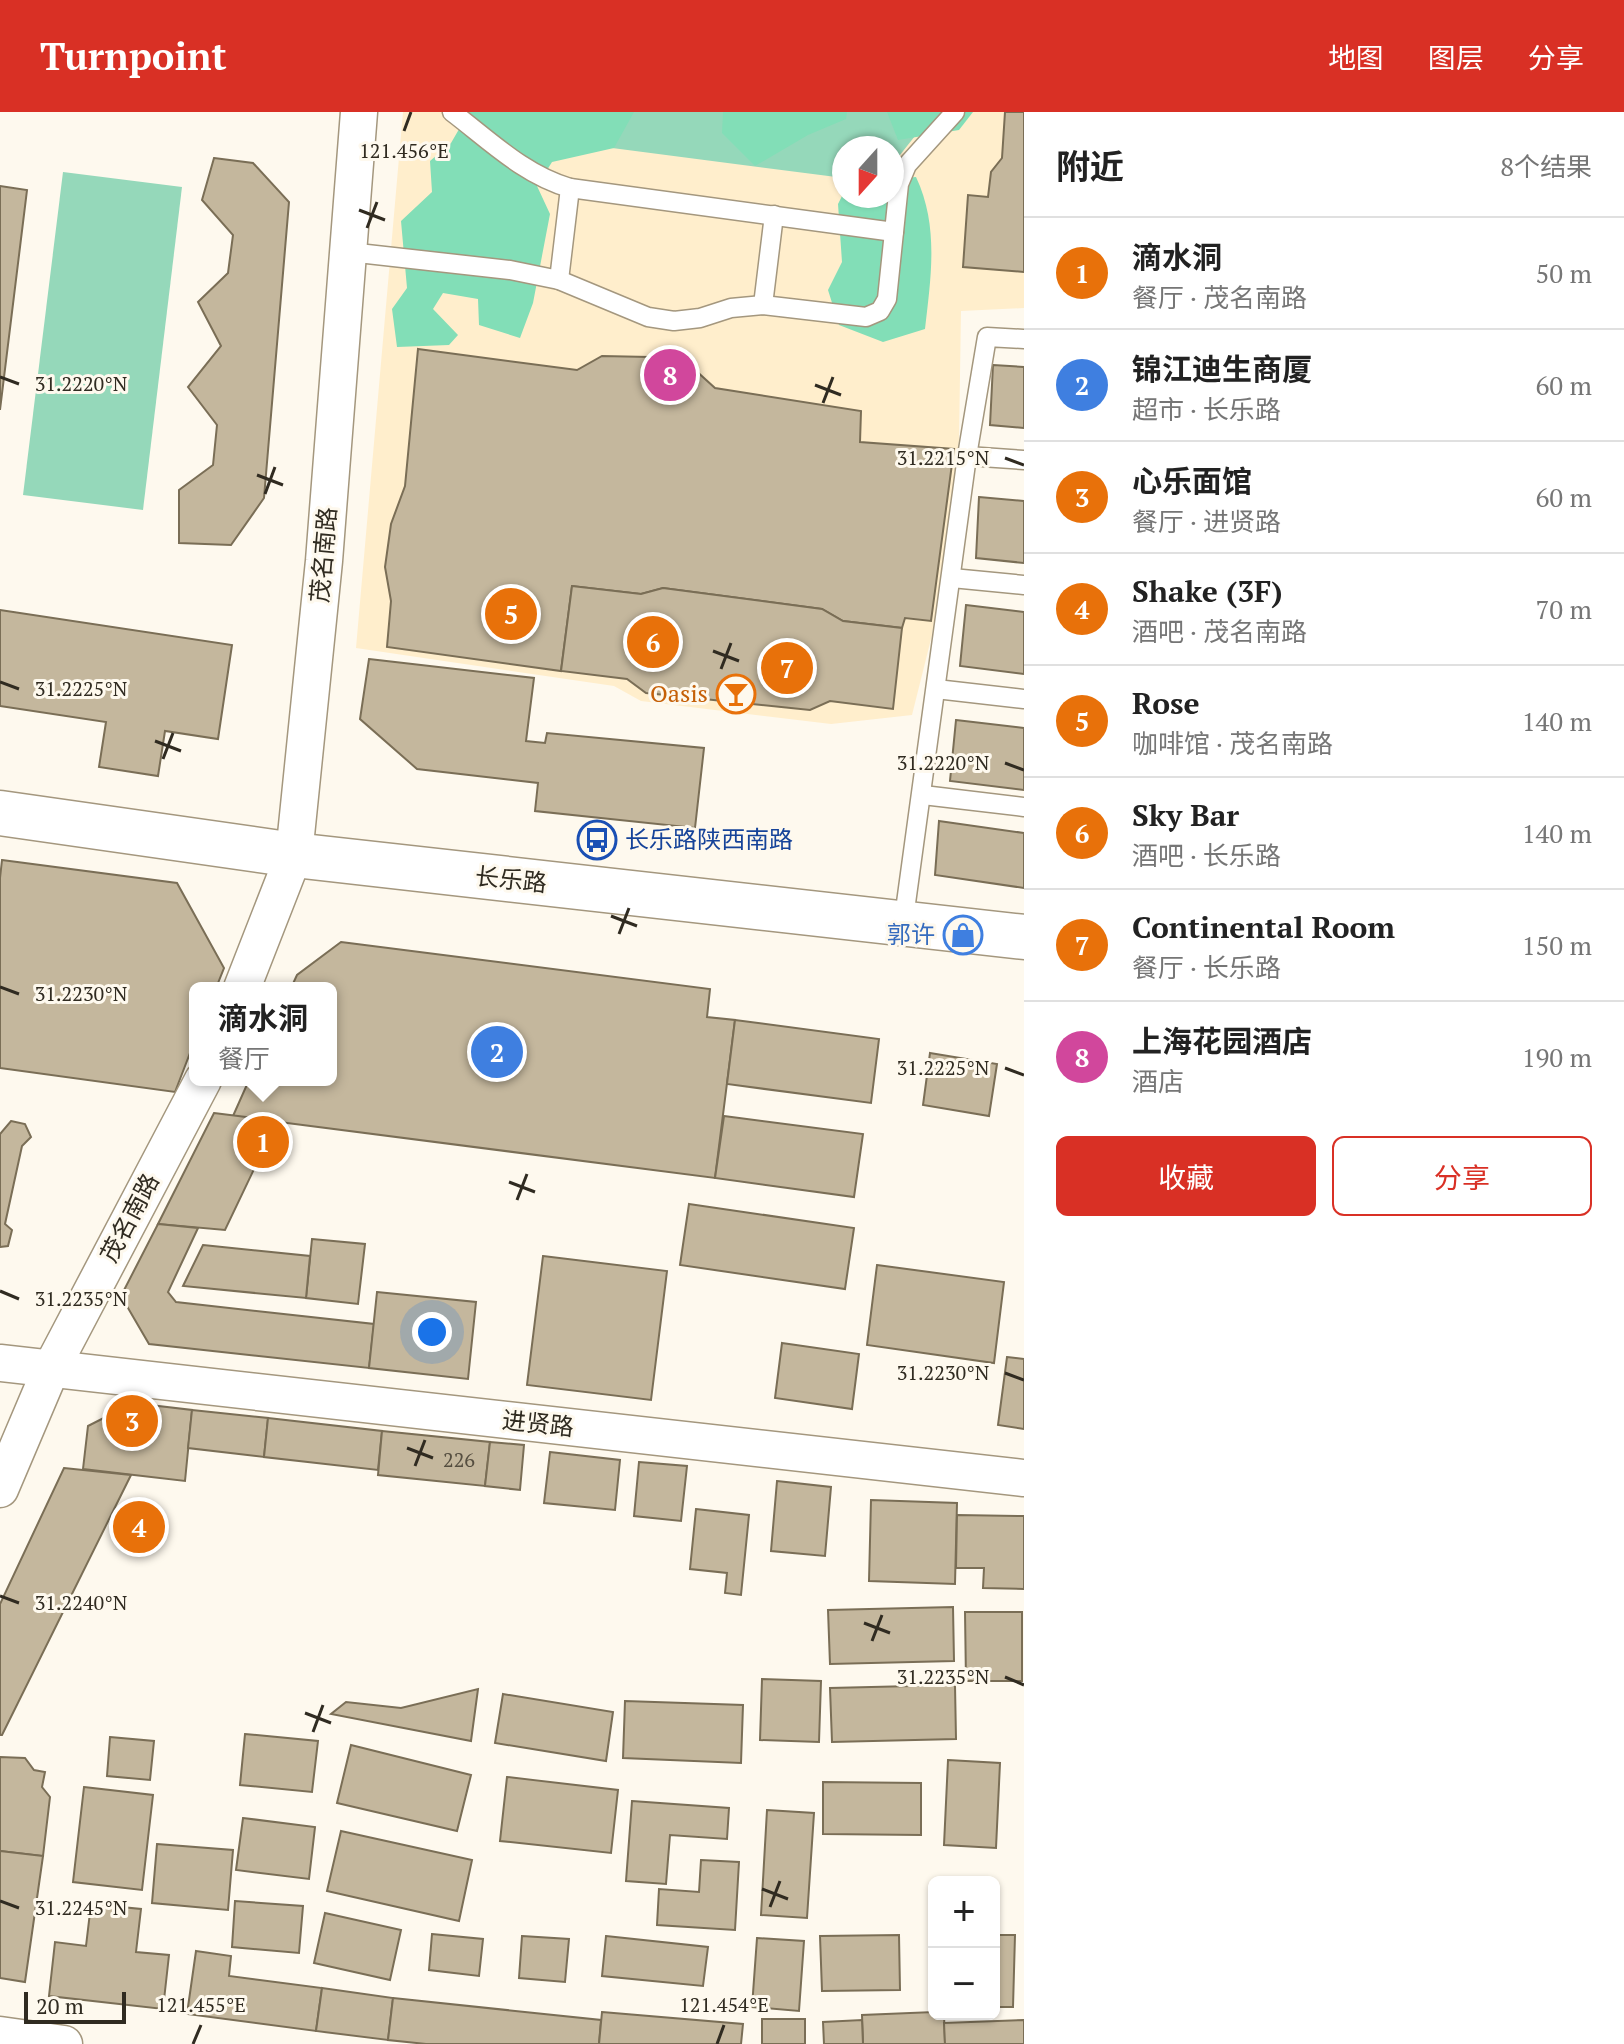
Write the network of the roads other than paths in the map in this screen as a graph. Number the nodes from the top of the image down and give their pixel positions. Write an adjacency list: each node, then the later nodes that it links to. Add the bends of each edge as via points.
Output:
1 (359, 112): 7 (street, 茂名南路)
2 (955, 112): 6 (lane, via 907,165 899,184)
3 (458, 115): 4 (lane, via 530,171)
4 (570, 188): 5 (lane); 8 (lane)
5 (774, 215): 6 (lane); 9 (lane)
6 (894, 232): 9 (lane, via 887,299 880,311 866,317)
7 (349, 252): 8 (lane); 20 (street, 茂名南路)
8 (559, 280): 9 (lane, via 648,317 674,321)
9 (763, 305)
10 (1024, 339): 11 (lane, via 987,337)
11 (967, 456): 12 (lane); 13 (lane)
12 (1024, 460)
13 (952, 578): 14 (lane); 15 (lane)
14 (1024, 585)
15 (936, 689): 16 (lane); 17 (lane)
16 (1024, 699)
17 (923, 795): 18 (lane); 21 (lane)
18 (1024, 807)
19 (0, 813): 20 (street, 长乐路)
20 (294, 855): 21 (street, 长乐路); 23 (street, 茂名南路)
21 (903, 925): 22 (street, 长乐路)
22 (1024, 937)
23 (244, 982)
24 (200, 1086): 26 (street, 茂名南路)
25 (0, 1363): 26 (street, 进贤路)
26 (51, 1369): 27 (street, 进贤路); 28 (street, 茂名南路)
27 (1024, 1478)
28 (0, 1489)
29 (0, 2035): 30 (street)
30 (64, 2044)

